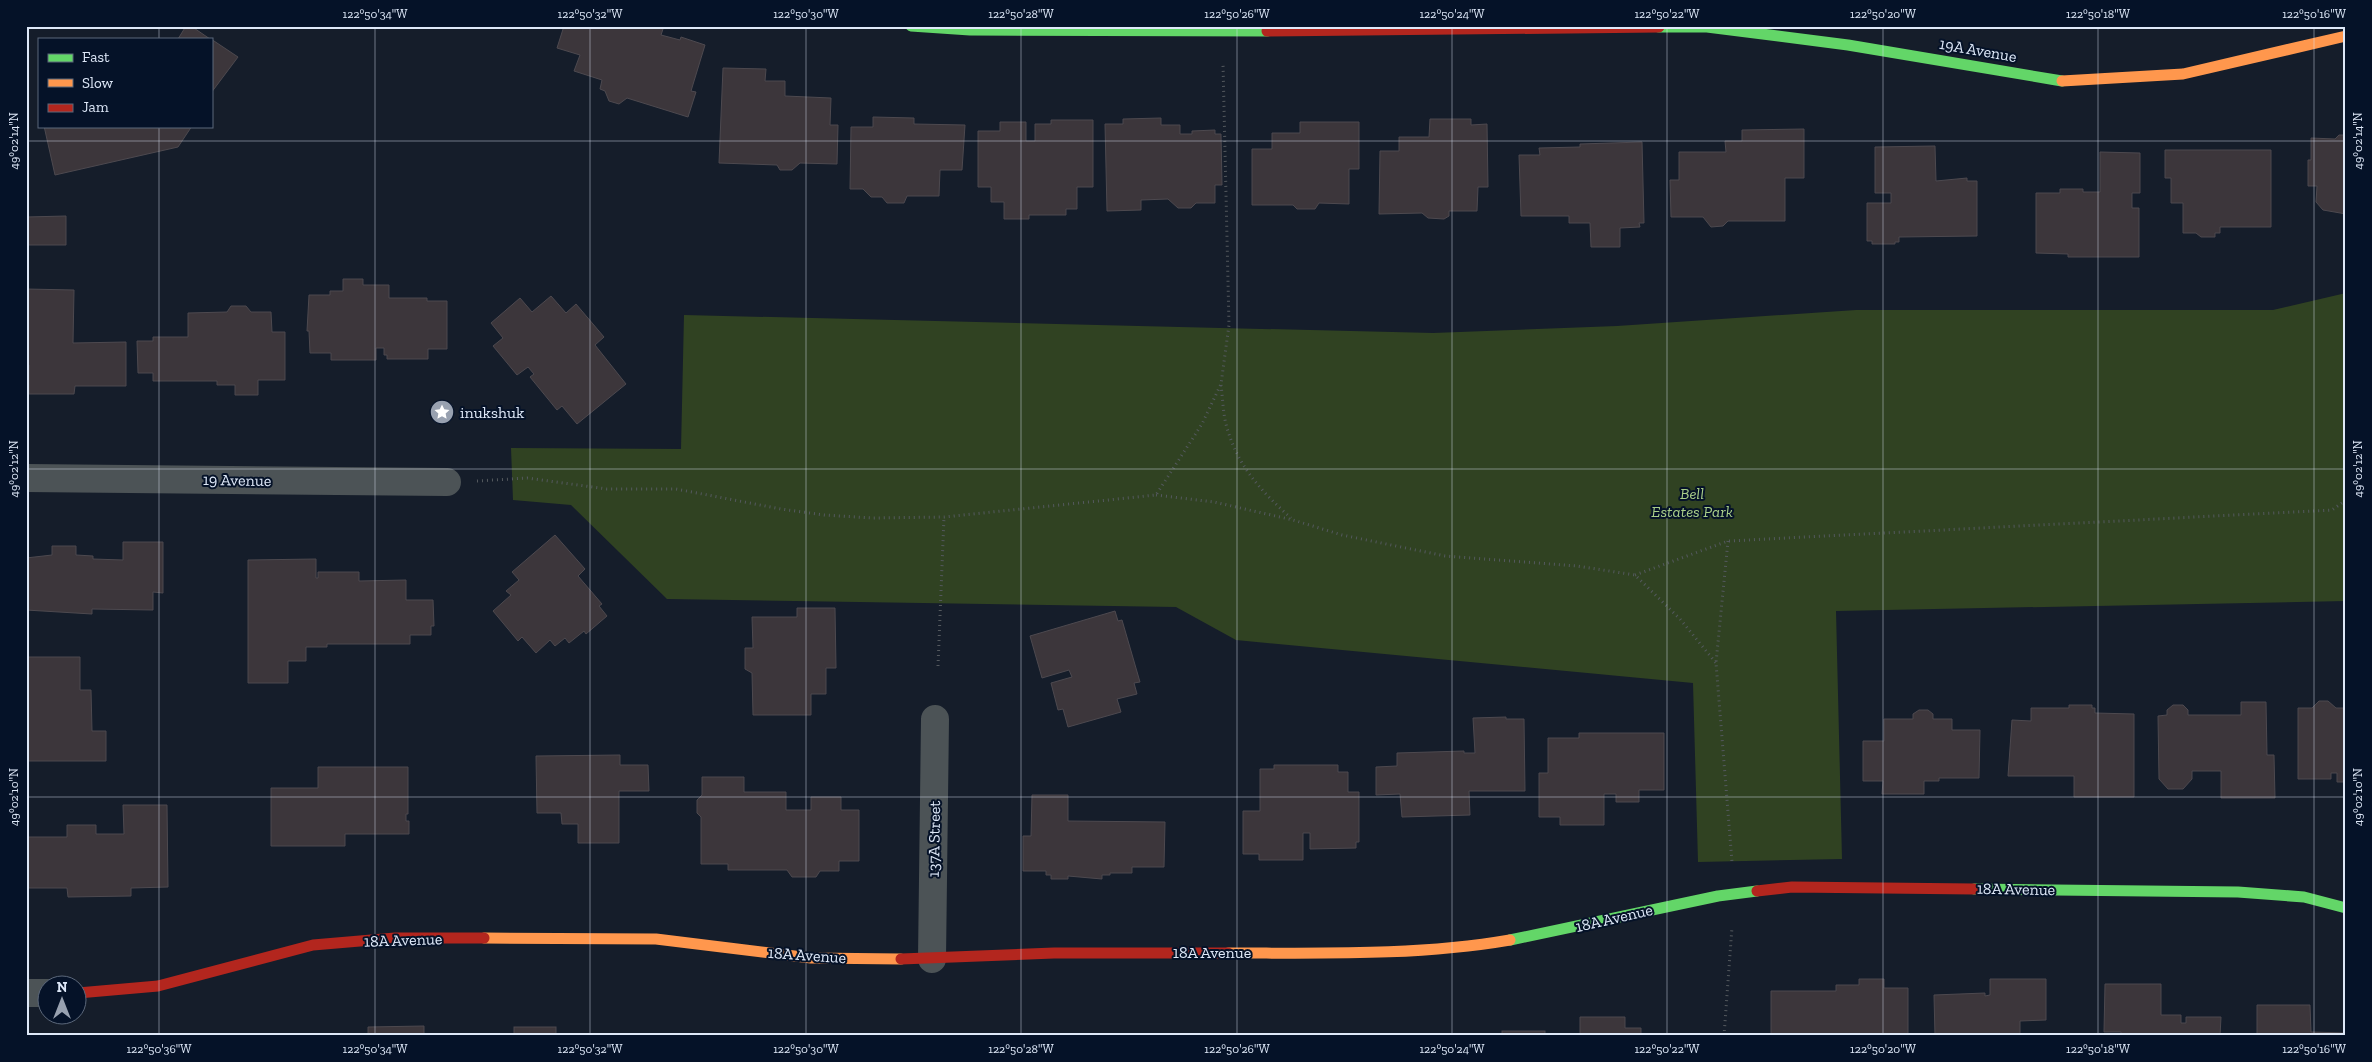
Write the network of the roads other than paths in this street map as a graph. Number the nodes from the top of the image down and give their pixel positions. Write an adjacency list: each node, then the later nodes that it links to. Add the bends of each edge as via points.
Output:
1 (911, 26): 2 (street, 19A Avenue, via 970,30)
2 (1222, 29): 3 (street, 19A Avenue, via 1707,27 1848,44 2064,81 2183,74)
3 (2346, 36)
4 (26, 478): 5 (street, 19 Avenue)
5 (447, 482)
6 (935, 719): 8 (street, 137A Street)
7 (2346, 908): 8 (street, 18A Avenue, via 2304,897 2238,892 1792,887 1718,896 1550,933 1462,948 1372,953 1054,953)
8 (932, 959): 9 (street, 18A Avenue, via 810,958 656,939 395,938 313,945 158,986)
9 (88, 992)

